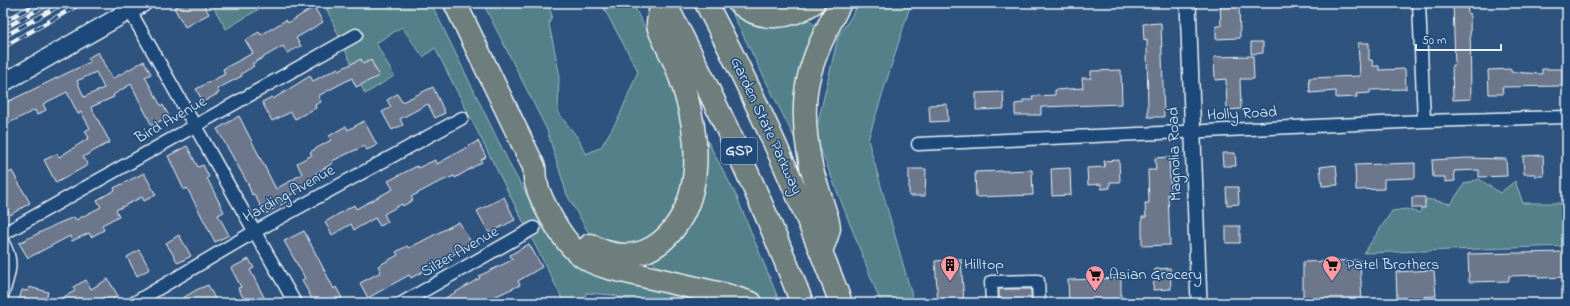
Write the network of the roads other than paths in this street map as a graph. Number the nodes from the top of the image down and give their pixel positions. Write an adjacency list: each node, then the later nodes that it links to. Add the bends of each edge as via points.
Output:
1 (664, 3): 18 (highway, via 658,25 681,79 695,148 694,178 690,195 675,227 660,243 639,254 616,255 602,251 576,232 546,177); 29 (highway, GSP, via 739,152)
2 (706, 3): 23 (highway, Garden State Parkway, via 776,146)
3 (739, 3): 4 (highway, via 758,14 778,17 796,12)
4 (813, 3)
5 (840, 3): 23 (highway, via 814,58 805,92 805,127 810,161 829,226)
6 (1188, 3): 16 (street, Magnolia Road)
7 (1419, 3): 14 (street)
8 (454, 4): 18 (highway)
9 (137, 7): 11 (main road); 15 (street)
10 (356, 35): 15 (street, Bird Avenue)
11 (3, 83)
12 (1567, 117): 14 (street, Holly Road)
13 (462, 118): 20 (street, Harding Avenue)
14 (1424, 122): 16 (street, Holly Road)
15 (193, 125): 20 (street); 21 (street, Bird Avenue)
16 (1192, 132): 17 (street, Holly Road); 33 (street, Magnolia Road)
17 (918, 144)
18 (534, 167): 28 (highway, via 536,183 554,223 570,245 583,257 609,268)
19 (534, 228): 27 (street, Silzer Avenue)
20 (254, 232): 25 (street, Harding Avenue); 26 (street)
21 (3, 234)
22 (3, 242): 24 (street, via 8,251 10,264)
23 (821, 251): 30 (highway, Garden State Parkway)
24 (3, 293)
25 (134, 303)
26 (295, 303)
27 (402, 303)
28 (751, 303)
29 (802, 303)
30 (841, 303)
31 (992, 303): 32 (street, via 991,282 1038,281)
32 (1038, 303)
33 (1199, 303)

